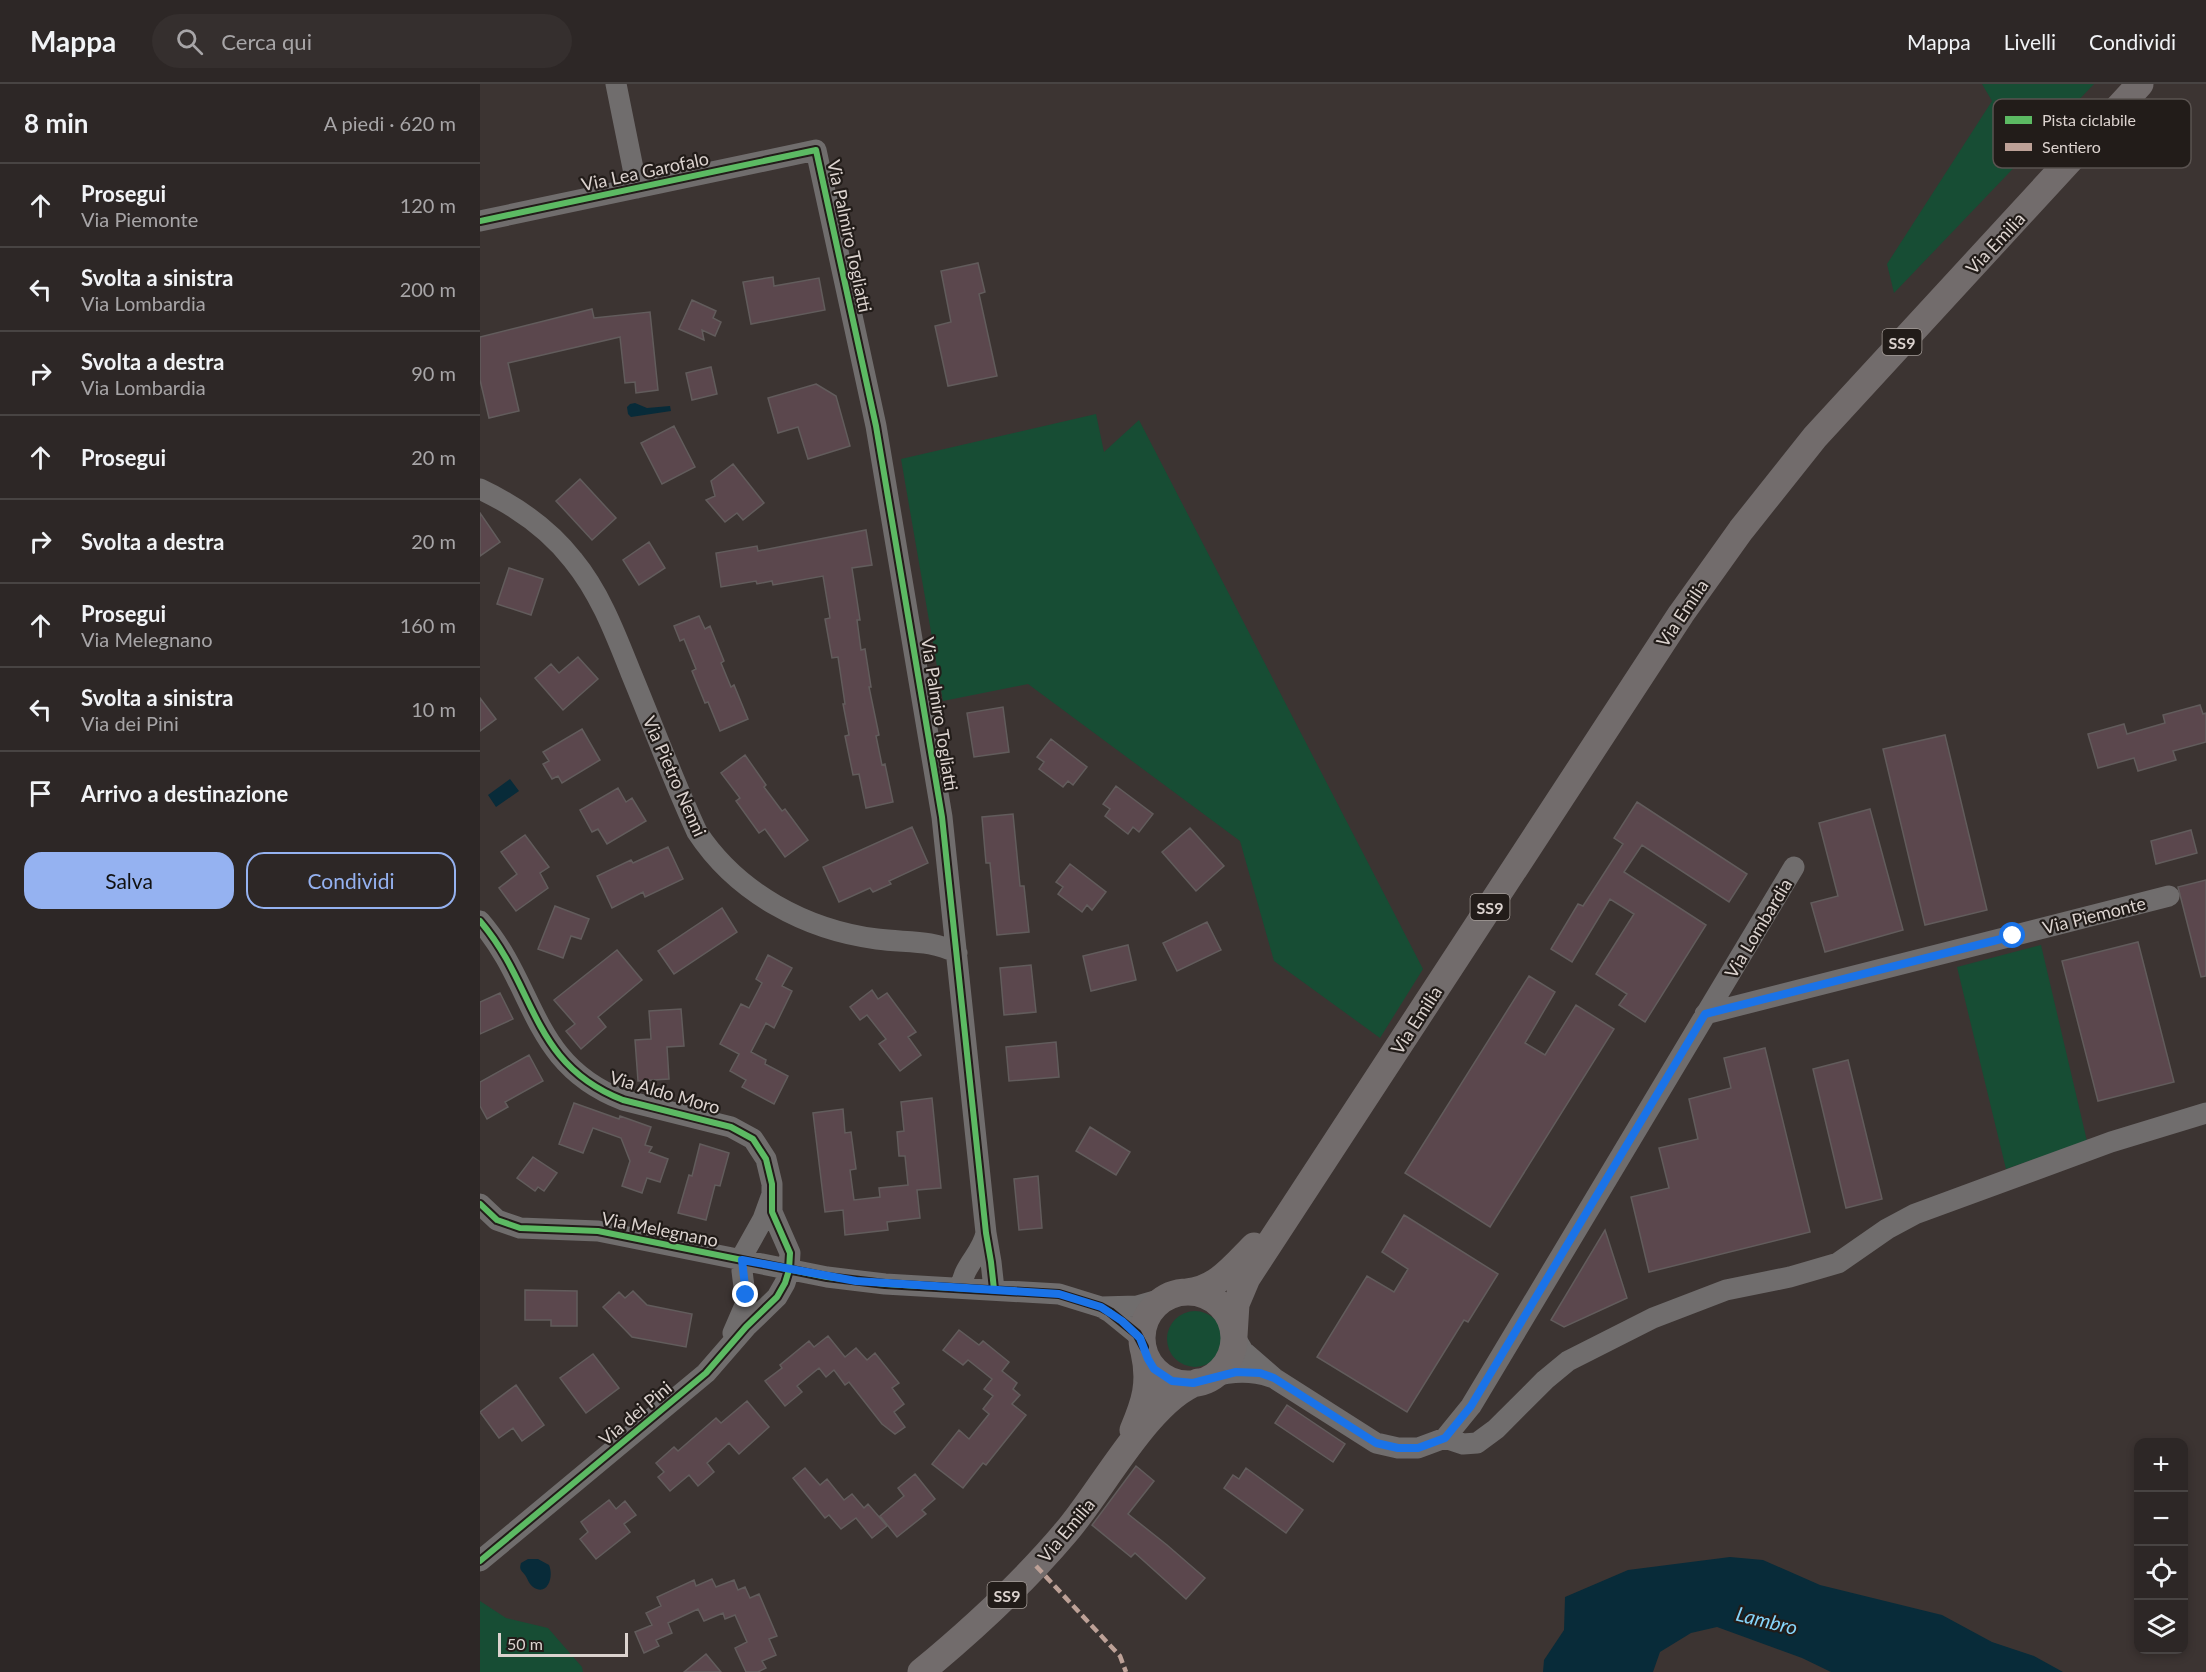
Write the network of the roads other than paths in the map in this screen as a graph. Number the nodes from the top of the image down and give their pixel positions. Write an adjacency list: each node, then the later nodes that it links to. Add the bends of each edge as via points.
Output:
1 (616, 84): 6 (street)
2 (2140, 84): 3 (main road, Via Emilia / SS9)
3 (2127, 99)
4 (816, 150): 6 (street, Via Lea Garofalo); 12 (street, Via Palmiro Togliatti, via 890,503 942,817)
5 (2065, 168): 16 (main road, Via Emilia / SS9, via 1845,403 1747,523 1681,614)
6 (637, 188): 7 (street, Via Lea Garofalo)
7 (480, 220)
8 (480, 489): 12 (street, Via Pietro Nenni, via 537,523 589,581 610,620 693,824 718,860 760,895 822,927 874,939 940,944)
9 (1794, 867): 13 (street, Via Lombardia)
10 (2169, 896): 13 (street, Via Piemonte)
11 (480, 921): 15 (street, Via Aldo Moro, via 508,961 549,1043 572,1070 623,1100 742,1132 753,1139 766,1159)
12 (957, 953): 18 (street, Via Palmiro Togliatti)
13 (1705, 1014): 30 (street, Via Lombardia, via 1471,1406)
14 (2206, 1113): 30 (street, via 2111,1142 1915,1214 1838,1263 1726,1290 1653,1318 1569,1361 1477,1443 1463,1444)
15 (772, 1194): 19 (street); 20 (street, Via Aldo Moro, via 772,1212 790,1253)
16 (1298, 1200): 23 (main road, Via Emilia / SS9, via 1227,1274 1207,1287); 25 (main road, Via Emilia / SS9, via 1244,1284 1236,1304)
17 (480, 1204): 19 (street, Via Melegnano, via 497,1220 520,1228 598,1231)
18 (986, 1233): 21 (street, via 965,1269); 22 (street, Via Palmiro Togliatti)
19 (742, 1260): 20 (street, Via Melegnano); 27 (street, Via dei Pini, via 746,1303)
20 (789, 1270): 21 (street, Via Melegnano, via 856,1281); 27 (street, Via dei Pini, via 777,1297)
21 (961, 1287): 22 (street, Via Melegnano)
22 (994, 1289): 24 (street, Via Melegnano, via 1059,1294)
23 (1176, 1295): 24 (street, Via Melegnano, via 1137,1306); 25 (main road, via 1205,1295 1222,1306 1231,1320); 26 (main road, via 1155,1305 1146,1319)
24 (1101, 1307): 26 (street, Via Melegnano, via 1137,1334)
25 (1234, 1336): 28 (street, via 1243,1351); 29 (main road, via 1229,1359 1219,1372)
26 (1144, 1349): 29 (main road, via 1151,1365 1166,1377 1184,1383); 31 (main road, Via Emilia / SS9, via 1148,1376 1145,1401)
27 (725, 1350): 32 (street, Via dei Pini, via 706,1373)
28 (1274, 1378): 29 (street, via 1249,1372); 30 (street, via 1376,1443 1418,1448)
29 (1205, 1380): 31 (main road, Via Emilia / SS9, via 1173,1396)
30 (1445, 1438)
31 (1122, 1454): 33 (main road, Via Emilia / SS9, via 1085,1510 1036,1566)
32 (480, 1561)
33 (921, 1672)

